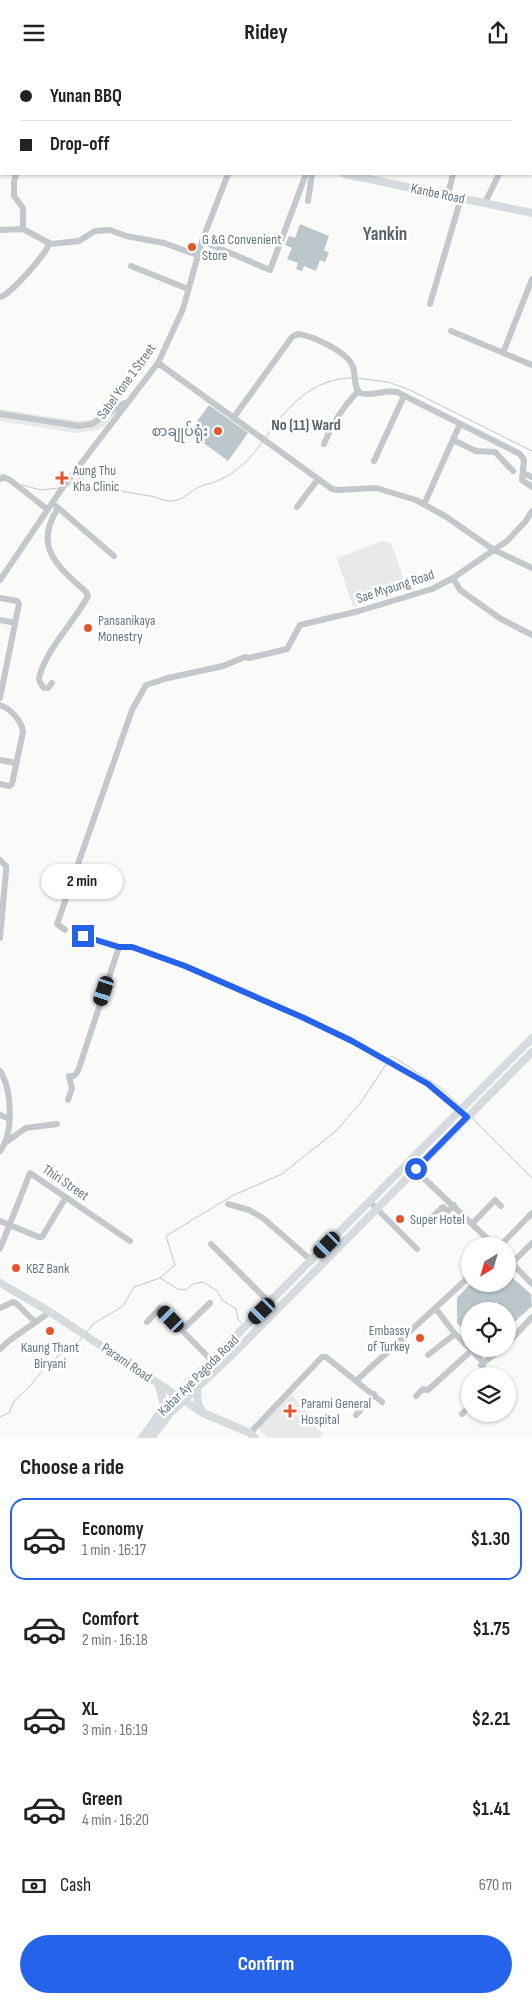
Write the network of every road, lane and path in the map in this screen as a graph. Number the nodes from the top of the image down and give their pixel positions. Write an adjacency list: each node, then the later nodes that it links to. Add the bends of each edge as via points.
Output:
1 (16, 175): 13 (street, via 14,196 23,208)
2 (228, 175): 15 (street, Sabel Yone 1 Street)
3 (306, 175): 15 (street, via 270,271)
4 (312, 175): 10 (street)
5 (350, 175): 8 (main road, Kanbe Road)
6 (453, 175): 8 (street)
7 (499, 175): 11 (street)
8 (448, 195): 9 (main road, Kanbe Road)
9 (461, 198): 11 (main road, Kanbe Road); 22 (street)
10 (308, 201)
11 (485, 203): 12 (main road, Kanbe Road)
12 (532, 213)
13 (22, 229): 14 (street); 16 (street)
14 (0, 230)
15 (202, 241): 17 (street, Sabel Yone 1 Street)
16 (49, 244): 17 (street, via 79,241 95,231 110,230); 21 (street, via 19,282)
17 (197, 255): 20 (street, Sabel Yone 1 Street)
18 (131, 266): 20 (street)
19 (532, 279): 24 (street)
20 (188, 289): 25 (street, Sabel Yone 1 Street, via 180,317)
21 (0, 297)
22 (430, 304)
23 (451, 331): 24 (street)
24 (503, 353): 26 (street)
25 (158, 363): 29 (street, Sabel Yone 1 Street); 31 (street)
26 (532, 365)
27 (358, 391): 28 (street, via 364,395 393,391); 31 (street, via 353,366 348,359 318,339 298,334 292,337); 34 (street, via 340,411)
28 (404, 396): 32 (street); 35 (street)
29 (131, 398): 30 (street, via 92,425 79,426); 43 (street, Sabel Yone 1 Street)
30 (0, 414)
31 (234, 417): 40 (street)
32 (460, 424): 33 (street); 37 (street, via 520,454 524,460)
33 (453, 440): 36 (street, via 476,451 495,452); 42 (street)
34 (324, 444)
35 (374, 461)
36 (513, 471)
37 (523, 473): 38 (street); 41 (street, via 522,480)
38 (532, 477)
39 (0, 479): 46 (street, via 10,480)
40 (318, 479): 44 (street); 48 (street, via 338,491 376,488 416,500)
41 (532, 487)
42 (426, 500)
43 (52, 502): 45 (street); 46 (street, Sabel Yone 1 Street)
44 (297, 507)
45 (58, 508): 49 (street); 58 (street, via 47,537 48,549 63,571 88,596 40,674 39,680 44,688)
46 (47, 509): 52 (street, Sabel Yone 1 Street)
47 (532, 511): 48 (street, Sae Myaung Road, via 526,523)
48 (494, 550): 50 (street); 51 (street, Sae Myaung Road)
49 (114, 556)
50 (532, 568)
51 (453, 578): 56 (street, via 460,590 501,619); 65 (street, Sae Myaung Road, via 408,597 300,625 287,649 245,657 223,666 146,685 132,710 57,924)
52 (0, 581)
53 (0, 598): 55 (street, via 18,602)
54 (0, 620): 55 (street)
55 (16, 623): 57 (street)
56 (530, 634)
57 (3, 661): 59 (street)
58 (52, 683)
59 (0, 699)
60 (0, 705): 62 (street, via 9,709 22,727)
61 (0, 760): 62 (street)
62 (16, 763): 63 (street, via 12,784)
63 (0, 784)
64 (0, 860): 67 (street, via 6,871)
65 (64, 930)
66 (83, 936): 68 (street)
67 (0, 938)
68 (119, 947): 74 (street, via 78,1071 69,1076 72,1088); 75 (street, via 132,947 185,966 352,1041 428,1084)
69 (532, 1038): 72 (main road, Kabar Aye Pagoda Road)
70 (532, 1051): 73 (main road, Kabar Aye Pagoda Road)
71 (0, 1071): 78 (street)
72 (478, 1091): 73 (main road); 75 (main road, Kabar Aye Pagoda Road)
73 (485, 1099): 77 (main road, Kabar Aye Pagoda Road)
74 (68, 1100)
75 (460, 1110): 77 (street); 82 (main road, Kabar Aye Pagoda Road)
76 (0, 1115): 78 (street)
77 (469, 1116): 83 (main road, Kabar Aye Pagoda Road)
78 (10, 1119): 80 (street)
79 (57, 1124): 80 (street, via 26,1128)
80 (6, 1142): 81 (street)
81 (0, 1151)
82 (408, 1163): 83 (street); 85 (main road, Kabar Aye Pagoda Road)
83 (416, 1169): 87 (street); 89 (main road, Kabar Aye Pagoda Road)
84 (66, 1197): 93 (street, via 42,1237); 93 (street, Thiri Street, via 30,1173); 97 (street, Thiri Street)
85 (370, 1202): 89 (street); 103 (main road, Kabar Aye Pagoda Road)
86 (228, 1204): 103 (street, via 264,1218)
87 (454, 1205): 92 (street, via 448,1211 442,1207); 94 (street)
88 (501, 1206): 94 (street, via 495,1201)
89 (377, 1209): 101 (street); 122 (main road, Kabar Aye Pagoda Road)
90 (532, 1213): 96 (street)
91 (0, 1221): 93 (street)
92 (426, 1223)
93 (10, 1224): 100 (street, Thiri Street)
94 (472, 1224): 95 (street)
95 (486, 1237)
96 (509, 1237)
97 (130, 1241)
98 (532, 1243): 102 (street)
99 (211, 1244): 109 (street)
100 (0, 1249)
101 (417, 1249)
102 (516, 1256)
103 (312, 1261): 109 (main road, Kabar Aye Pagoda Road)
104 (516, 1268): 107 (street)
105 (0, 1283): 112 (main road, Parami Road)
106 (461, 1284): 111 (street)
107 (532, 1284)
108 (210, 1303): 116 (street)
109 (270, 1303): 120 (main road, Kabar Aye Pagoda Road)
110 (0, 1308): 114 (street, via 17,1303)
111 (436, 1309): 117 (street); 131 (street)
112 (50, 1311): 114 (street); 133 (main road, Parami Road)
113 (532, 1317): 118 (street)
114 (35, 1322): 121 (street)
115 (147, 1322): 116 (street, via 160,1308)
116 (182, 1330): 127 (street)
117 (455, 1334): 119 (street); 123 (street)
118 (516, 1334)
119 (461, 1341)
120 (226, 1347): 122 (main road); 127 (main road, Kabar Aye Pagoda Road)
121 (0, 1349)
122 (234, 1354): 130 (main road, Kabar Aye Pagoda Road)
123 (428, 1355)
124 (464, 1357): 137 (street, via 428,1390 423,1389)
125 (477, 1357): 128 (street)
126 (492, 1357): 128 (street)
127 (212, 1361): 130 (street); 132 (main road, Kabar Aye Pagoda Road)
128 (483, 1362): 129 (street)
129 (482, 1367)
130 (218, 1368): 134 (main road, Kabar Aye Pagoda Road)
131 (357, 1380): 135 (street); 143 (street, via 322,1357)
132 (191, 1381): 133 (main road, via 178,1388); 136 (main road, Kabar Aye Pagoda Road)
133 (158, 1383): 136 (main road, Parami Road); 140 (main road)
134 (197, 1389): 138 (main road, Kabar Aye Pagoda Road); 141 (main road, via 198,1404)
135 (374, 1394): 139 (street); 142 (street)
136 (176, 1395): 138 (main road, Parami Road); 140 (main road, Kabar Aye Pagoda Road)
137 (416, 1396)
138 (184, 1401): 140 (main road, Kabar Aye Pagoda Road); 141 (main road, Parami Road)
139 (382, 1402)
140 (166, 1411): 141 (main road, via 192,1408); 144 (main road, Kabar Aye Pagoda Road); 145 (main road, Kabar Aye Pagoda Road)
141 (203, 1413): 143 (main road, Parami Road)
142 (356, 1415)
143 (253, 1436)
144 (142, 1438)
145 (151, 1438)

